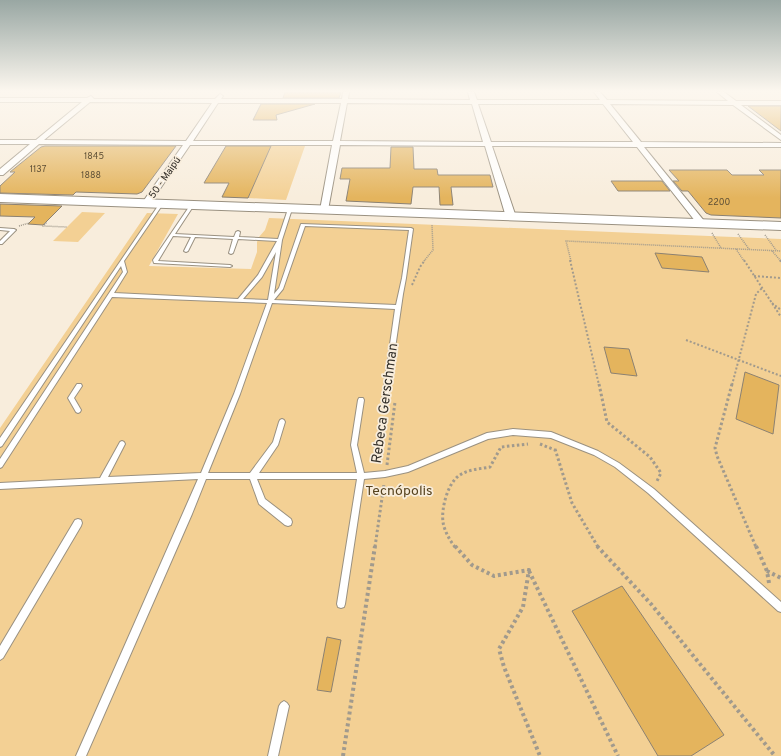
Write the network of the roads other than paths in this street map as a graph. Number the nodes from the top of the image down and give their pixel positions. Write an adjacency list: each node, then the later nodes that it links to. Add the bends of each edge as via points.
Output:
1 (55, 127): 9 (street)
2 (199, 127): 10 (street, 50 - Maipú)
3 (339, 127): 11 (street)
4 (482, 127): 12 (street)
5 (625, 127): 13 (street)
6 (767, 127): 7 (street)
7 (781, 138)
8 (0, 142): 9 (street)
9 (37, 142): 10 (street); 15 (street)
10 (189, 142): 11 (street); 17 (street, 50 - Maipú)
11 (336, 143): 12 (street); 21 (street)
12 (487, 144): 13 (street); 22 (street)
13 (638, 144): 14 (street); 23 (street)
14 (781, 145)
15 (0, 173)
16 (0, 198): 17 (main road)
17 (146, 203): 18 (main road)
18 (161, 204): 19 (main road); 36 (lane)
19 (192, 205): 20 (main road); 28 (lane)
20 (290, 208): 21 (main road); 32 (lane)
21 (324, 210): 22 (main road)
22 (511, 217): 23 (main road)
23 (704, 224): 24 (main road)
24 (781, 226)
25 (0, 229): 33 (lane, via 14,230)
26 (185, 231): 29 (lane)
27 (238, 232): 31 (lane)
28 (172, 235): 29 (lane); 37 (lane, via 156,262)
29 (182, 236): 30 (lane)
30 (194, 236): 31 (lane); 34 (lane)
31 (236, 238): 32 (lane); 35 (lane)
32 (280, 240): 39 (lane, via 260,276); 40 (lane)
33 (0, 243)
34 (186, 251)
35 (231, 253)
36 (122, 261): 38 (lane, via 125,272); 47 (lane)
37 (230, 266)
38 (111, 295): 39 (lane); 49 (lane)
39 (240, 299): 40 (lane)
40 (270, 301): 41 (lane); 41 (lane, via 281,289 303,225 412,229); 50 (lane, via 234,400)
41 (398, 307): 44 (lane)
42 (79, 386): 45 (lane, via 71,398)
43 (361, 400): 52 (lane, via 354,445)
44 (385, 402)
45 (78, 410)
46 (282, 422): 51 (lane, via 276,443)
47 (0, 444)
48 (122, 444): 53 (lane)
49 (0, 465)
50 (202, 476): 51 (lane); 53 (lane); 61 (lane)
51 (252, 476): 52 (lane); 55 (lane, via 262,501)
52 (361, 476): 57 (lane); 58 (lane, via 408,469 487,436 513,432 551,435 596,453 617,465 651,491)
53 (102, 481): 54 (lane)
54 (0, 486)
55 (288, 522)
56 (78, 523): 59 (lane)
57 (341, 604)
58 (781, 608)
59 (0, 655)
60 (284, 706): 62 (lane)
61 (81, 756)
62 (273, 756)

